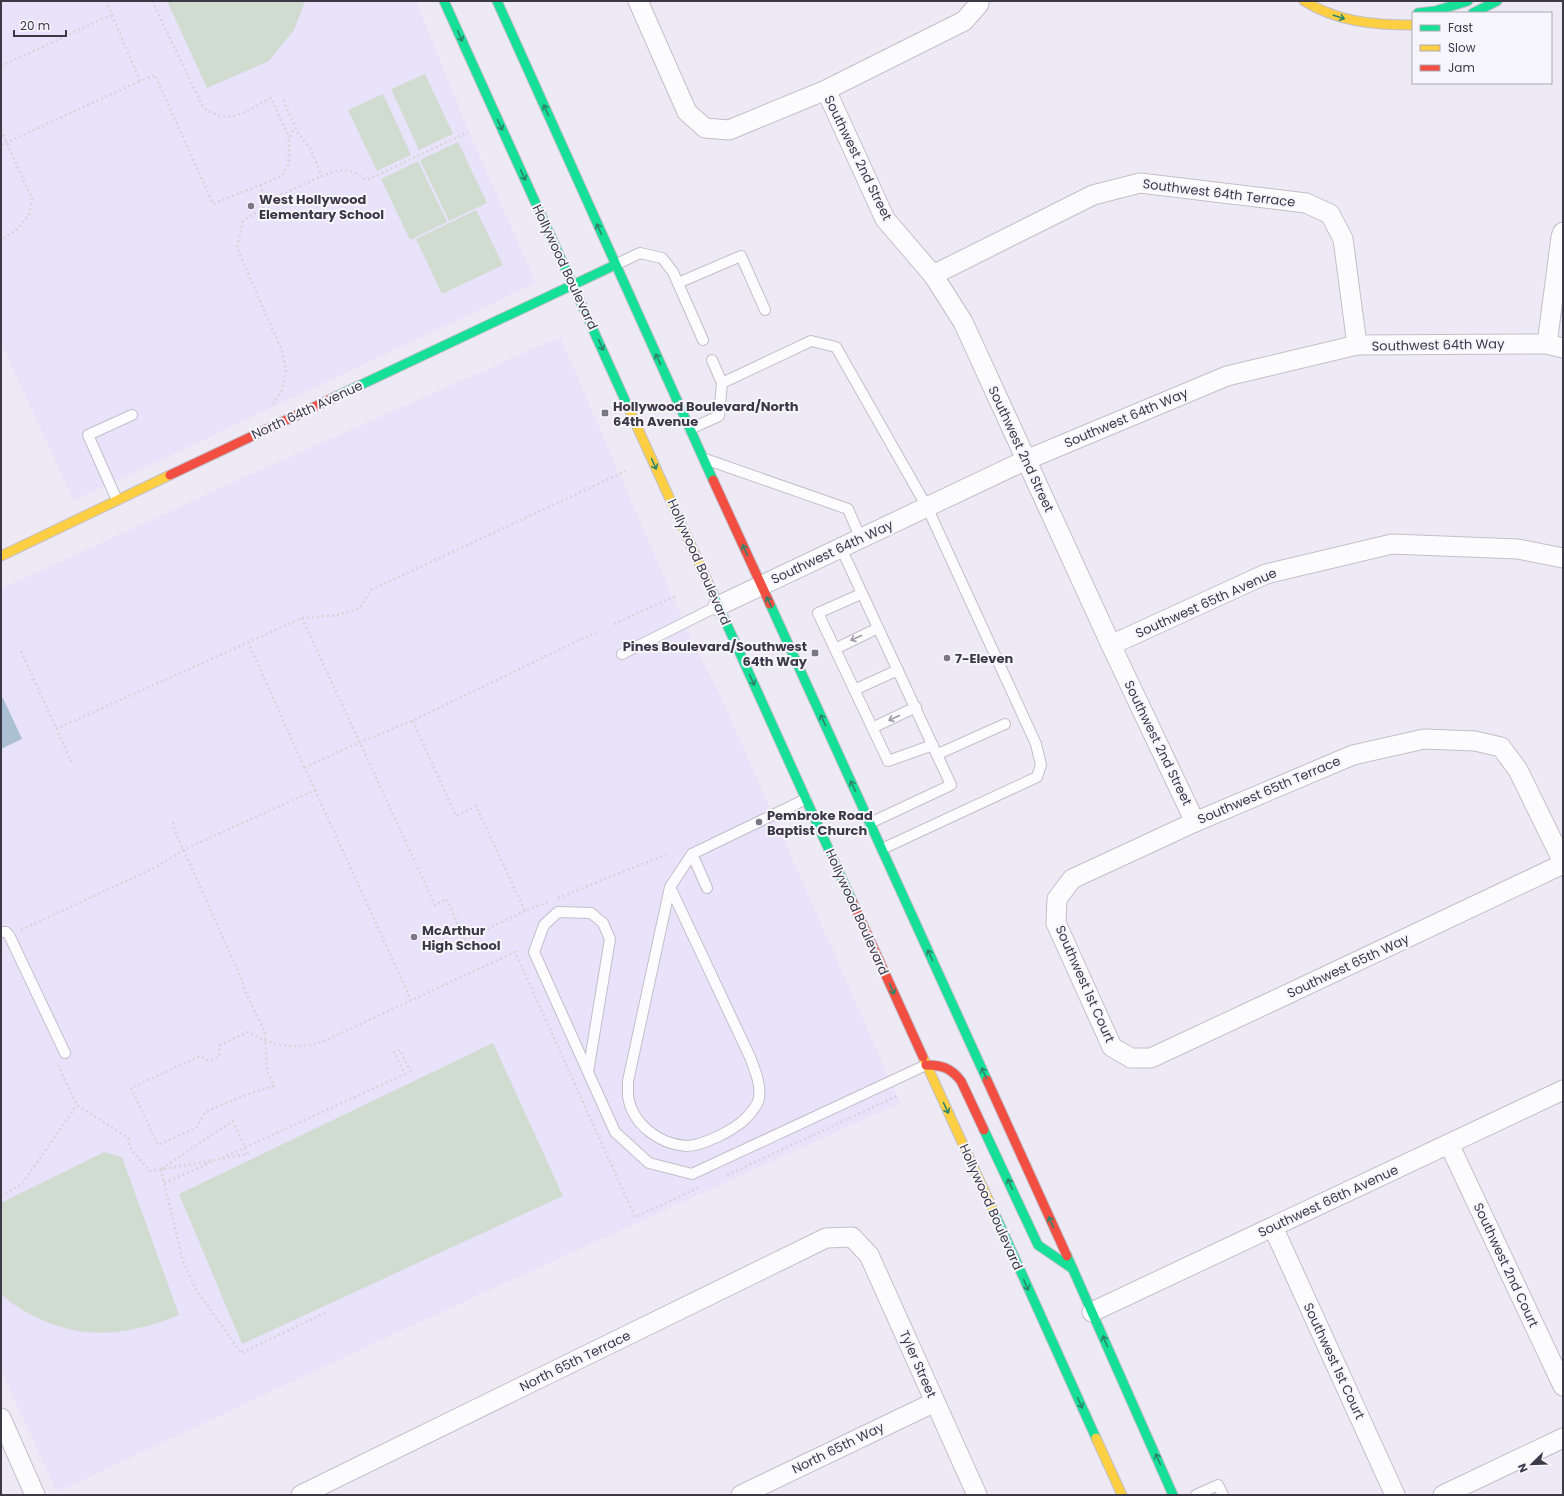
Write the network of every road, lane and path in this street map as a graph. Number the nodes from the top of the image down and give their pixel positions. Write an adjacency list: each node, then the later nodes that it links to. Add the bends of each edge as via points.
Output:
1 (106, 1): 12 (path)
2 (152, 1): 21 (path, via 203,107 212,114 231,117 271,98)
3 (444, 1): 32 (main road, Hollywood Boulevard, one-way to 32)
4 (497, 1): 29 (main road, one-way to 4)
5 (638, 1): 16 (street, via 687,112 705,128 729,130)
6 (1304, 1): 13 (main road, one-way to 13, via 1342,18 1383,25)
7 (1468, 1): 10 (main road)
8 (1497, 1): 11 (main road)
9 (979, 2): 16 (street, via 964,21)
10 (1428, 12)
11 (1475, 12)
12 (111, 15): 14 (path); 15 (path)
13 (1412, 25)
14 (1, 66)
15 (140, 81): 22 (path); 25 (path, via 155,75 213,204)
16 (826, 90): 30 (street, Southwest 2nd Street, via 885,219)
17 (283, 100): 18 (path)
18 (295, 128): 21 (path); 24 (path, via 310,148)
19 (1, 130): 22 (path)
20 (468, 132): 24 (path, via 367,180 354,172 339,170)
21 (289, 138): 25 (path, via 289,163 282,176)
22 (7, 143): 23 (path); 28 (path, via 32,199 29,216 16,230)
23 (1, 145)
24 (322, 176): 26 (path)
25 (260, 185): 26 (path)
26 (267, 201): 39 (path, via 266,206 243,221 237,248 282,351 286,371 282,390)
27 (1563, 232): 36 (street)
28 (1, 240)
29 (615, 265): 31 (lane, via 640,253 662,258); 32 (main road, North 64th Avenue); 41 (main road, one-way to 29)
30 (933, 275): 35 (street, Southwest 64th Terrace, via 1093,195 1140,183 1306,203 1330,214 1343,238); 43 (street, Southwest 2nd Street, via 963,322)
31 (678, 283): 33 (lane, via 741,256); 34 (lane)
32 (573, 284): 45 (main road, North 64th Avenue); 54 (main road, Hollywood Boulevard, one-way to 54)
33 (765, 310)
34 (704, 340)
35 (1357, 345): 36 (street, Southwest 64th Way); 43 (street, Southwest 64th Way, via 1227,376)
36 (1555, 346)
37 (712, 360): 38 (lane)
38 (722, 383): 41 (lane, via 719,416); 46 (lane, via 811,341 836,346)
39 (273, 404)
40 (132, 415): 45 (lane, via 88,436)
41 (690, 429): 42 (main road)
42 (703, 458): 47 (lane, via 848,510); 51 (main road, one-way to 42)
43 (1026, 460): 46 (street, Southwest 64th Way); 60 (street, Southwest 2nd Street)
44 (626, 471): 55 (path, via 370,590 360,608 338,615)
45 (117, 500): 49 (main road, North 64th Avenue)
46 (927, 507): 47 (street, Southwest 64th Way); 79 (lane, via 1036,744 1041,765 1037,777)
47 (861, 539): 48 (street, Southwest 64th Way)
48 (841, 548): 51 (street, Southwest 64th Way); 52 (lane)
49 (1, 556)
50 (1563, 558): 60 (street, Southwest 65th Avenue, via 1518,549 1392,544 1266,574)
51 (762, 586): 54 (street, Southwest 64th Way); 78 (main road, one-way to 51)
52 (861, 594): 57 (lane); 61 (lane, via 818,613)
53 (676, 596): 56 (path)
54 (718, 606): 63 (lane); 75 (main road, Hollywood Boulevard, one-way to 75)
55 (302, 618): 59 (path); 71 (path)
56 (614, 624)
57 (878, 628): 61 (lane, one-way to 61); 64 (lane)
58 (596, 632): 67 (path)
59 (248, 642): 70 (path); 74 (path)
60 (1111, 645): 77 (street, Southwest 2nd Street)
61 (835, 649): 65 (lane)
62 (21, 651): 70 (path)
63 (622, 654)
64 (898, 670): 65 (lane); 66 (lane)
65 (854, 690): 69 (lane)
66 (916, 707): 69 (lane, one-way to 69); 72 (lane)
67 (412, 721): 71 (path); 87 (path, via 456,816 476,806)
68 (1005, 724): 72 (lane)
69 (872, 728): 72 (lane, via 888,762)
70 (56, 729): 73 (path)
71 (360, 742): 74 (path, via 305,768); 87 (path, via 435,905 447,899 464,940)
72 (936, 749): 78 (lane, via 951,785)
73 (72, 763)
74 (315, 790): 80 (path); 89 (path)
75 (806, 799): 82 (lane); 94 (main road, Hollywood Boulevard, one-way to 94)
76 (173, 822): 80 (path, via 174,831)
77 (1195, 822): 83 (street, Southwest 65th Terrace, via 1353,755 1424,739 1475,741 1502,747 1518,770); 86 (street, Southwest 65th Terrace, via 1072,879)
78 (870, 823): 79 (main road)
79 (882, 849): 110 (main road, one-way to 79)
80 (183, 850): 88 (path, via 158,866); 90 (path, via 265,1032)
81 (667, 854): 87 (path)
82 (692, 854): 84 (lane); 85 (lane)
83 (1563, 863): 92 (street, Southwest 65th Way, via 1151,1058)
84 (670, 888): 84 (lane, via 628,1081 628,1097 634,1113 643,1126 655,1136 687,1146 736,1128 759,1100 759,1081)
85 (707, 888)
86 (1057, 899): 92 (street, Southwest 1st Court, via 1056,923 1112,1047)
87 (525, 911)
88 (5, 934): 91 (lane)
89 (411, 1000): 90 (path, via 314,1045 291,1047); 106 (path, via 515,952 635,1217)
90 (266, 1042): 90 (path, via 267,1070 274,1086 206,1112 196,1128 158,1145 131,1088 200,1056 214,1060 219,1056 220,1045 248,1032)
91 (65, 1053)
92 (1131, 1058)
93 (56, 1062): 99 (path)
94 (926, 1065): 95 (lane, via 692,1174 649,1163 615,1132); 110 (main road, one-way to 94, via 1038,1245 964,1087 953,1071 937,1064); 121 (main road, Hollywood Boulevard, one-way to 121)
95 (588, 1072): 95 (lane, via 610,939 604,923 591,913 558,912 544,925 534,952)
96 (412, 1075): 101 (path, via 400,1050 394,1052 406,1074)
97 (1563, 1090): 100 (street, Southwest 66th Avenue)
98 (897, 1096): 104 (path)
99 (77, 1104): 103 (path, via 128,1138 131,1150 150,1171); 107 (path, via 22,1184)
100 (1449, 1144): 108 (street, Southwest 66th Avenue); 113 (street, Southwest 2nd Court)
101 (245, 1147): 102 (path); 102 (path, via 248,1154); 103 (path, via 233,1121)
102 (219, 1159): 103 (path); 105 (path)
103 (161, 1169): 105 (path)
104 (720, 1178)
105 (164, 1183): 111 (path, via 183,1261 196,1289 241,1353)
106 (706, 1184)
107 (1, 1196)
108 (1273, 1226): 112 (street, Southwest 66th Avenue); 125 (street, Southwest 1st Court)
109 (852, 1238): 114 (street, Tyler Street, via 869,1255); 118 (street, North 65th Terrace, via 826,1238)
110 (1073, 1269): 112 (main road)
111 (326, 1312)
112 (1092, 1312): 122 (main road, one-way to 112)
113 (1563, 1386)
114 (935, 1402): 119 (street, North 65th Way); 120 (street, Tyler Street)
115 (1, 1418): 117 (street)
116 (1563, 1438): 126 (street)
117 (36, 1495)
118 (301, 1495)
119 (741, 1495)
120 (977, 1495)
121 (1122, 1495)
122 (1174, 1495)
123 (1196, 1495): 124 (lane, via 1218,1485)
124 (1223, 1495)
125 (1396, 1495)
126 (1443, 1495)

